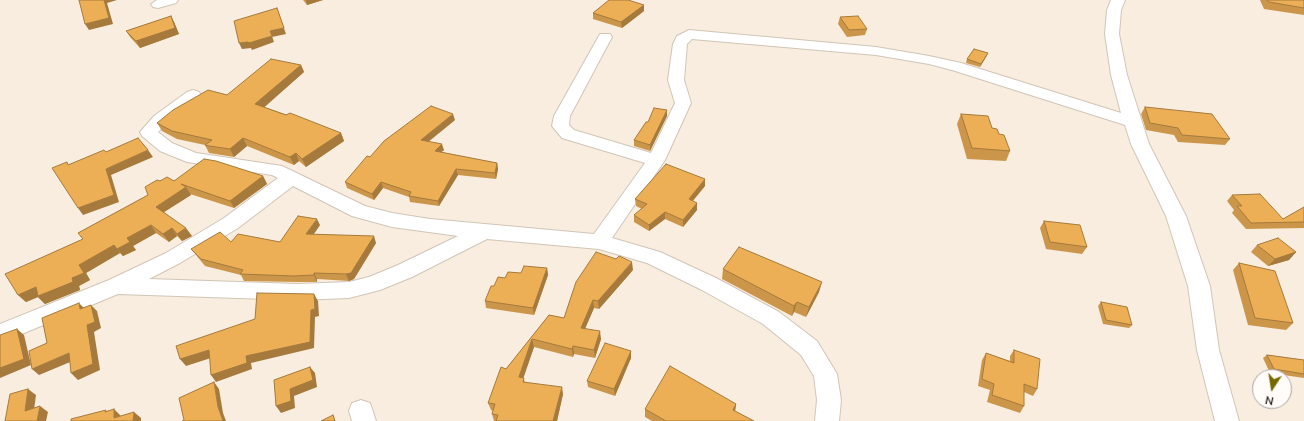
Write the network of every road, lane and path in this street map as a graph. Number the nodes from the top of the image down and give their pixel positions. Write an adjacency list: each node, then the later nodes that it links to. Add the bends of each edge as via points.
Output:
1 (171, 0): 3 (street)
2 (1118, 0): 6 (street, via 1114,10 1112,34 1119,75)
3 (158, 4)
4 (605, 37): 7 (street, via 562,116 560,126 568,134)
5 (193, 95): 8 (street, via 148,132 166,147 193,158 276,170)
6 (1132, 122): 7 (street, via 929,60 876,51 690,34 684,36 680,44 676,80 683,103); 14 (street, via 1140,144 1176,216 1194,272 1208,350)
7 (656, 160): 10 (street)
8 (292, 178): 9 (street, via 359,211 392,220 430,226); 11 (street, via 232,223 173,258)
9 (488, 230): 10 (street); 11 (street, via 405,271 373,284 349,290 298,292)
10 (599, 242): 13 (street, via 653,257 709,284 776,322 809,348 825,374 829,400)
11 (116, 286): 12 (street)
12 (0, 334)
13 (827, 421)
14 (1227, 421)

